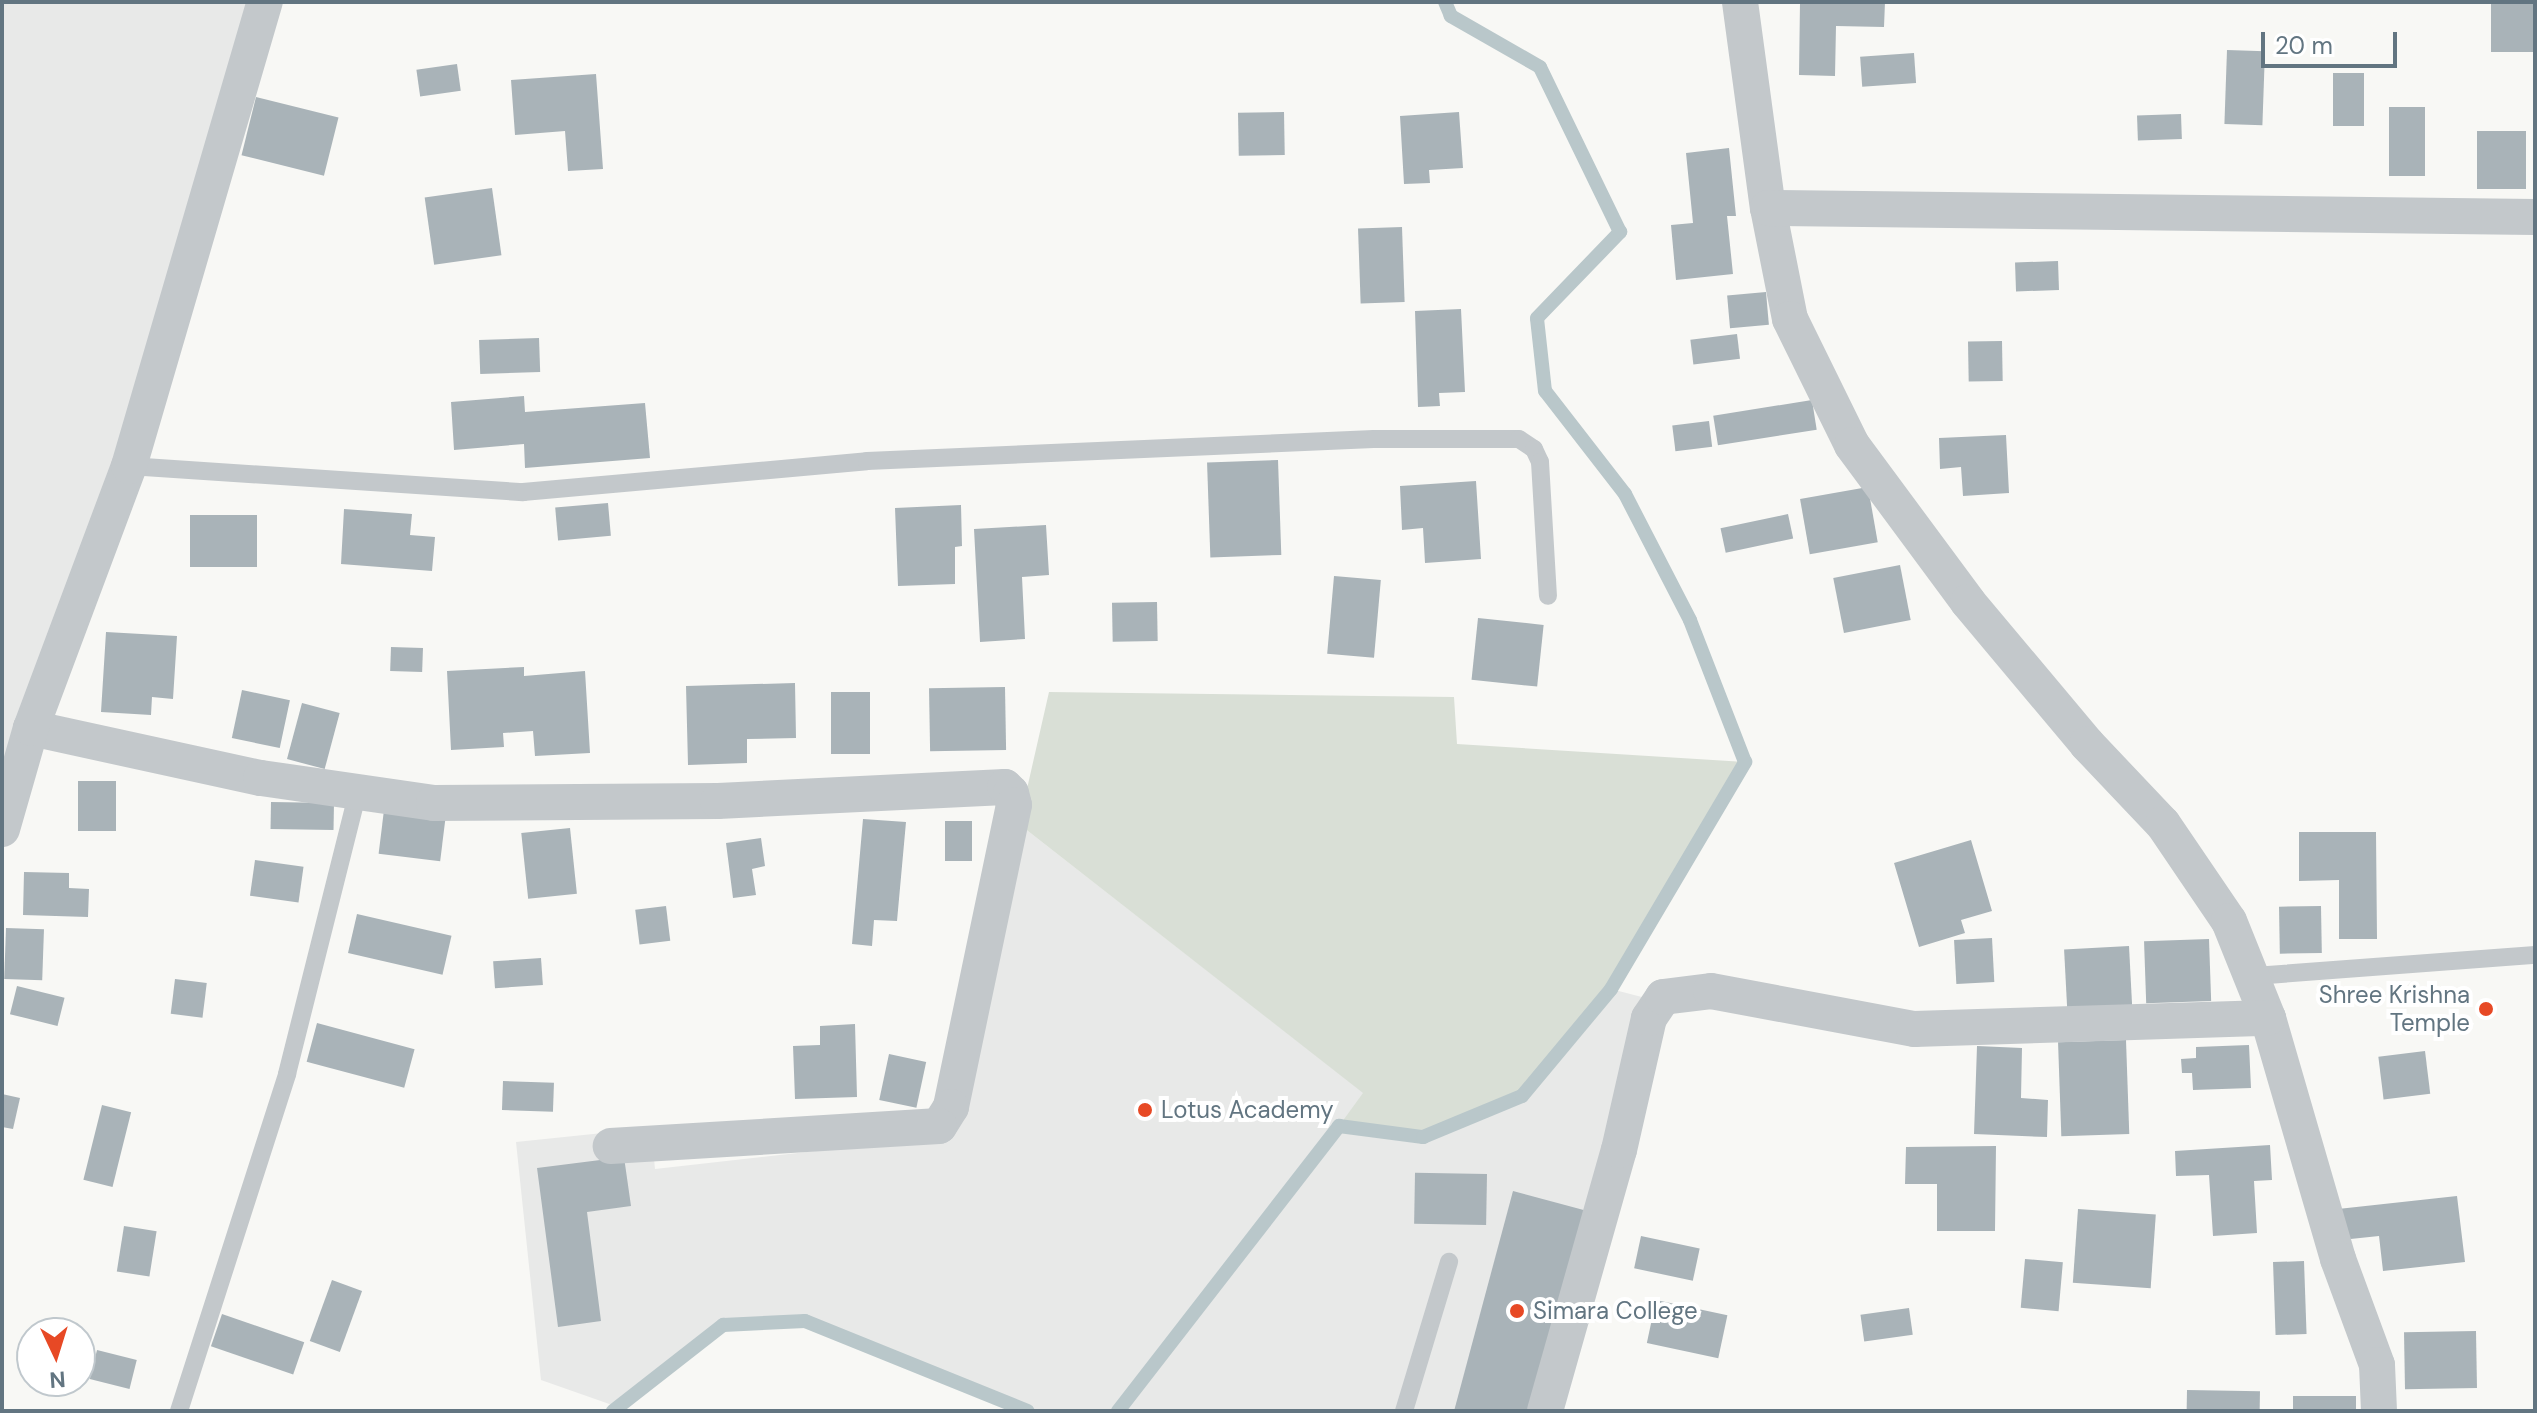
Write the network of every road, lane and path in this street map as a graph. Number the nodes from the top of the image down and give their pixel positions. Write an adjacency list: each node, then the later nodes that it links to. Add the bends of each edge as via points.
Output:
1 (265, 2): 5 (street)
2 (1740, 2): 3 (street)
3 (1768, 208): 4 (street); 11 (street, via 1790,319 1852,445 1968,602 2087,744 2163,824 2229,921)
4 (2535, 217)
5 (129, 466): 6 (lane, via 523,492 867,461 1374,439 1519,439 1534,449 1540,462); 7 (street)
6 (1548, 596)
7 (31, 728): 8 (street, via 261,778); 9 (street)
8 (358, 792): 13 (street, via 434,803 718,801 1005,787 1011,793 1014,805 951,1107 939,1126); 15 (lane, via 287,1074)
9 (2, 829)
10 (2535, 955): 11 (lane)
11 (2254, 976): 12 (street)
12 (2268, 1018): 17 (street, via 1914,1029 1711,991 1663,997 1649,1018 1615,1165); 18 (street, via 2338,1259 2377,1365)
13 (611, 1146)
14 (1449, 1262): 16 (lane)
15 (179, 1411)
16 (1404, 1411)
17 (1545, 1411)
18 (2379, 1411)

